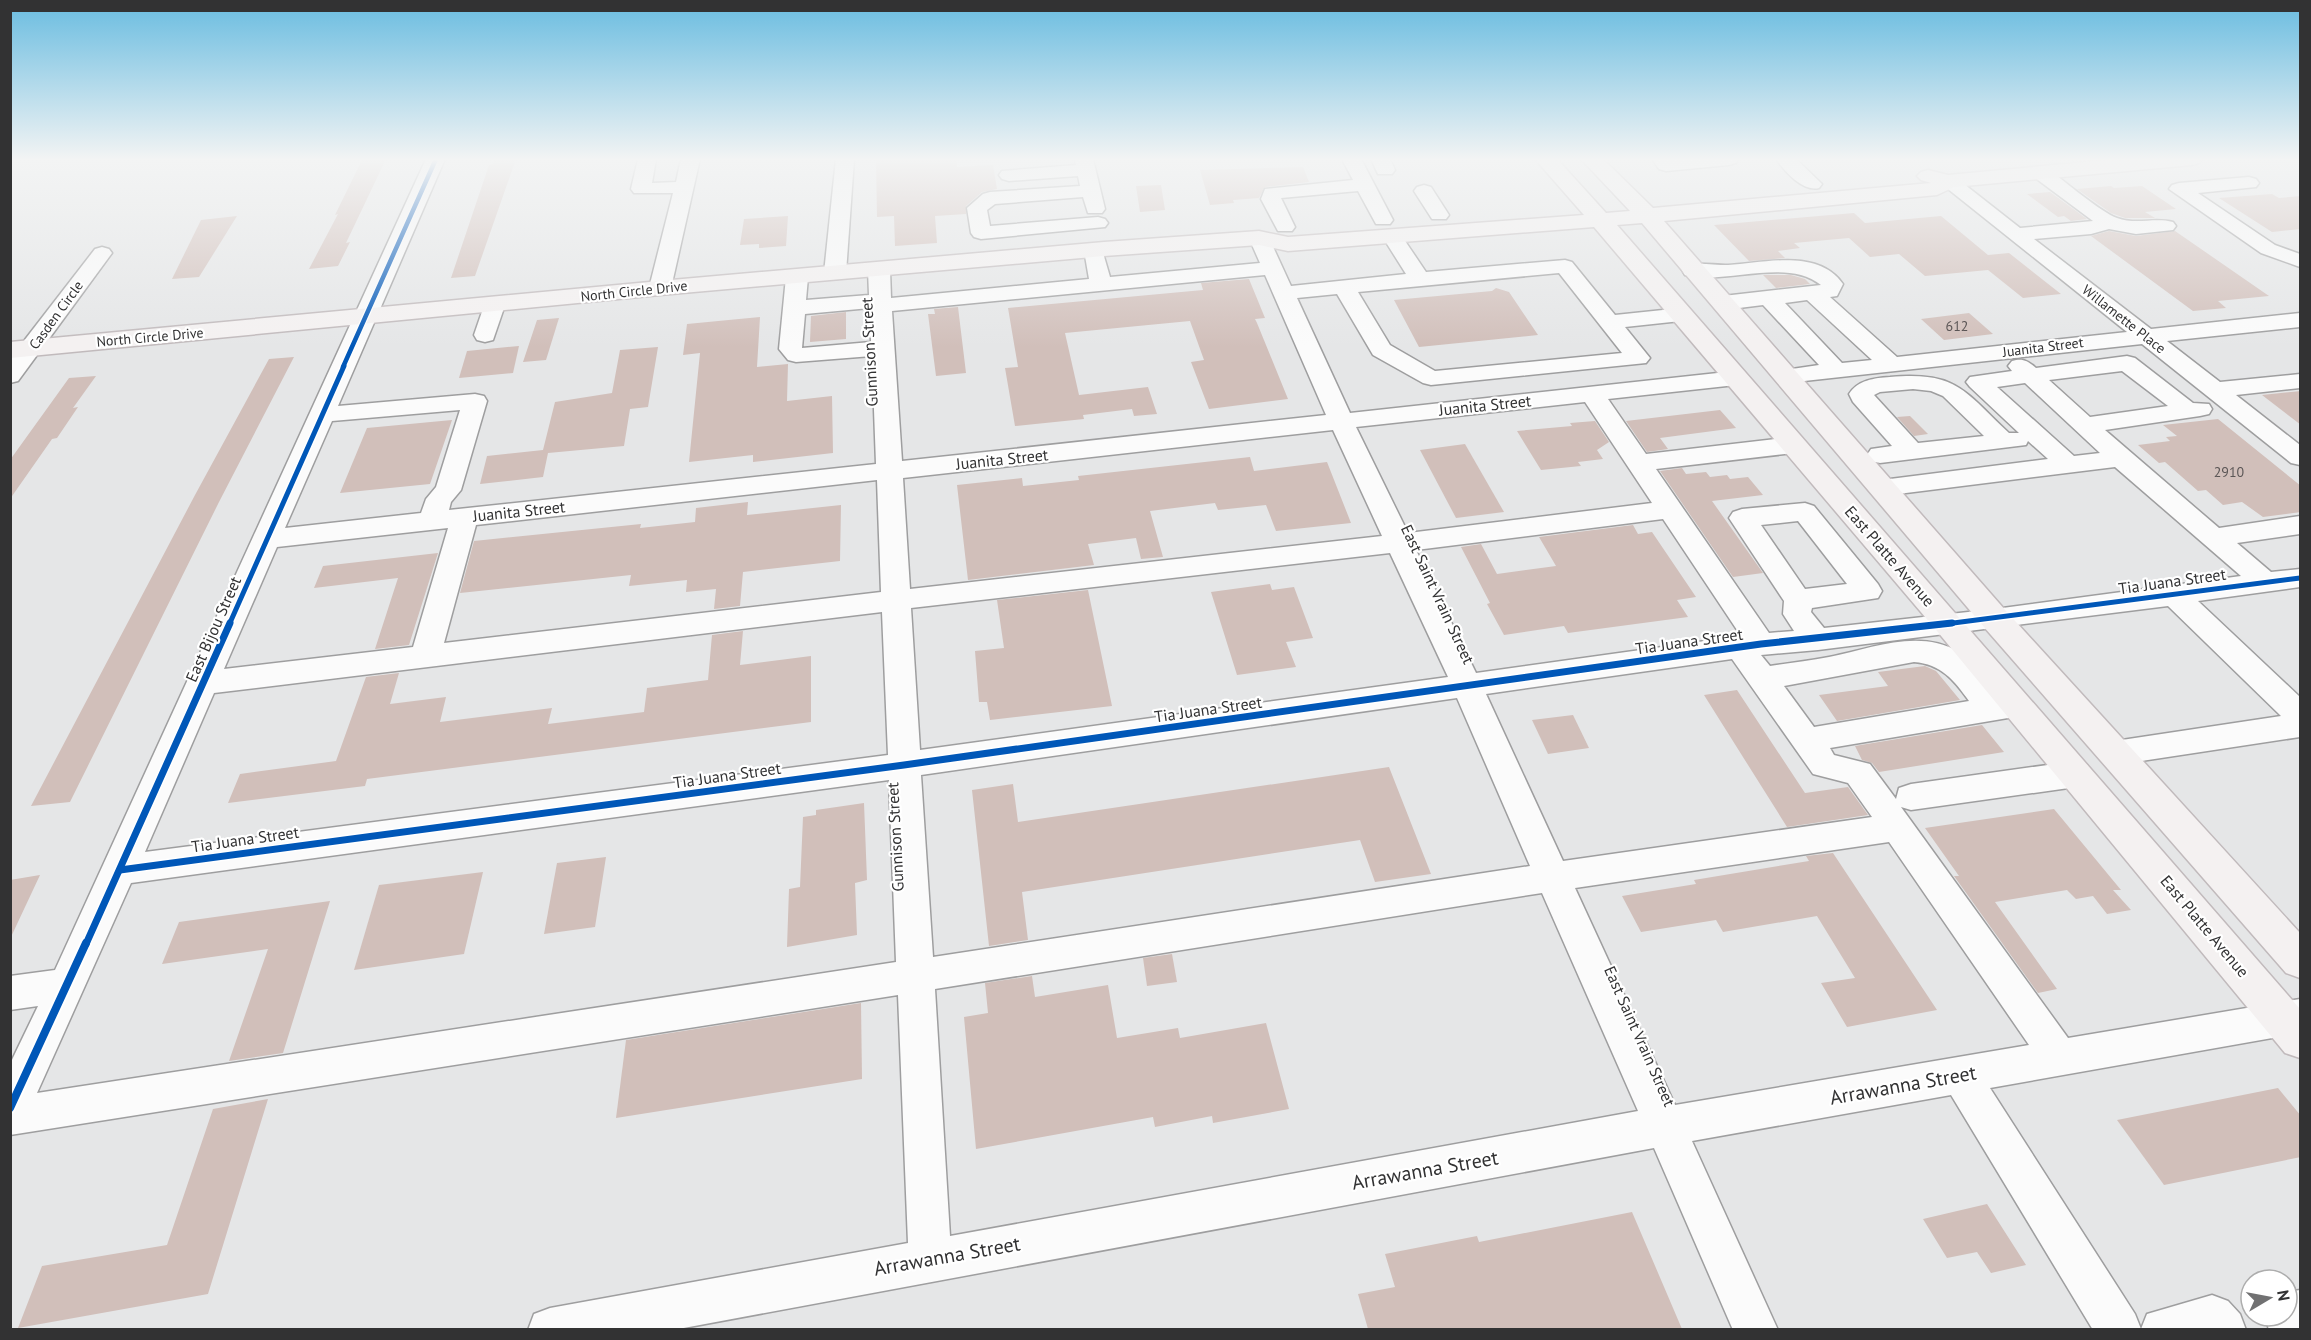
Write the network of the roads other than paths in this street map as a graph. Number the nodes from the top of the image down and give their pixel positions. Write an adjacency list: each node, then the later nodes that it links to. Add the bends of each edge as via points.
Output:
1 (408, 222): 40 (street, East Bijou Street)
2 (676, 222): 32 (street)
3 (840, 222): 26 (street)
4 (979, 222): 19 (street)
5 (1272, 222): 18 (street, East Saint Vrain Street)
6 (1385, 222): 17 (street)
7 (1413, 222): 17 (main road, North Circle Drive)
8 (1470, 222): 17 (main road, North Circle Drive)
9 (1600, 222): 39 (main road, East Platte Avenue)
10 (1651, 222): 25 (main road)
11 (2002, 222): 20 (street, Willamette Place)
12 (2106, 222): 15 (street)
13 (2227, 222): 24 (street, via 2268,249)
14 (1098, 223): 19 (street); 21 (street)
15 (2109, 224): 16 (street, via 2136,228); 20 (street)
16 (2166, 226)
17 (1388, 228): 18 (main road, North Circle Drive, via 1288,244); 28 (street)
18 (1272, 232): 21 (main road, North Circle Drive); 29 (street, East Saint Vrain Street)
19 (981, 233): 23 (street)
20 (2016, 234): 44 (street, Willamette Place)
21 (1099, 250): 23 (main road, North Circle Drive); 30 (street)
22 (102, 253): 46 (street, Casden Circle)
23 (986, 260): 33 (main road, North Circle Drive)
24 (2301, 261)
25 (1694, 270): 34 (street, via 1807,268 1822,274 1832,284 1829,291); 36 (main road)
26 (835, 273): 27 (main road, North Circle Drive); 33 (main road, North Circle Drive)
27 (796, 277): 32 (main road, North Circle Drive); 38 (street)
28 (1420, 279): 31 (street); 42 (street, via 1565,266)
29 (1278, 281): 30 (street); 31 (street); 60 (street, East Saint Vrain Street)
30 (1101, 284): 33 (street)
31 (1344, 287): 48 (street, via 1381,350 1431,378)
32 (660, 288): 37 (main road, North Circle Drive)
33 (880, 292): 38 (street); 45 (street, Gunnison Street)
34 (1812, 293): 35 (street); 49 (street)
35 (1768, 298): 36 (street); 50 (street)
36 (1723, 303): 53 (main road)
37 (494, 305): 40 (main road, North Circle Drive); 43 (street)
38 (794, 308): 45 (street, via 790,349 796,355)
39 (1682, 315): 42 (street); 54 (main road, East Platte Avenue)
40 (366, 318): 46 (main road, North Circle Drive); 59 (street, East Bijou Street)
41 (2300, 320): 44 (street, Juanita Street)
42 (1610, 322): 48 (street, via 1638,358)
43 (485, 335)
44 (2144, 335): 47 (street, Juanita Street); 57 (street, Willamette Place)
45 (883, 348): 72 (street, Gunnison Street)
46 (21, 349): 52 (street, Casden Circle)
47 (2004, 351): 49 (street, Juanita Street); 51 (street)
48 (1593, 363): 56 (street)
49 (1891, 364): 50 (street, Juanita Street)
50 (1836, 370): 53 (street, Juanita Street)
51 (2030, 375): 58 (street, via 2127,363); 61 (street); 62 (street, via 1978,382)
52 (10, 376)
53 (1786, 376): 73 (main road)
54 (1736, 378): 56 (street, Juanita Street); 65 (main road, East Platte Avenue)
55 (2301, 381): 57 (street)
56 (1603, 393): 60 (street, Juanita Street); 70 (street)
57 (2224, 397): 58 (street); 63 (street, Willamette Place)
58 (2188, 411): 61 (street)
59 (322, 415): 76 (street, via 475,401 448,490 439,499); 79 (street, East Bijou Street)
60 (1341, 421): 72 (street, Juanita Street); 80 (street, East Saint Vrain Street)
61 (2085, 426): 69 (street)
62 (2039, 438): 64 (street); 71 (street)
63 (2290, 439): 68 (street, Willamette Place)
64 (1996, 443): 66 (street); 66 (street, via 1936,391 1920,383 1868,388 1861,394 1865,402)
65 (1794, 446): 70 (street); 87 (main road, East Platte Avenue)
66 (1912, 452): 67 (street)
67 (1880, 456)
68 (2301, 457)
69 (2121, 458): 71 (street); 78 (street)
70 (1640, 463): 74 (street)
71 (2069, 465): 73 (street)
72 (889, 471): 75 (street, Juanita Street); 84 (street, Gunnison Street)
73 (1882, 488): 86 (main road)
74 (1671, 509): 80 (street); 88 (street)
75 (465, 517): 76 (street, Juanita Street); 90 (street)
76 (432, 521): 79 (street, Juanita Street)
77 (2301, 525): 78 (street)
78 (2213, 538): 82 (street)
79 (268, 539): 92 (street, East Bijou Street)
80 (1400, 543): 84 (street); 93 (street, East Saint Vrain Street)
81 (2301, 578): 82 (street, Tia Juana Street)
82 (2265, 582): 83 (street, Tia Juana Street)
83 (2174, 595): 86 (street, Tia Juana Street); 95 (street)
84 (896, 600): 90 (street); 99 (street, Gunnison Street)
85 (1798, 600): 89 (street, via 1797,614)
86 (1995, 619): 87 (street, Tia Juana Street); 98 (main road)
87 (1948, 623): 89 (street, Tia Juana Street); 94 (main road, East Platte Avenue)
88 (1751, 645): 89 (street, Tia Juana Street); 91 (street); 93 (street, Tia Juana Street)
89 (1838, 647): 91 (street, via 1840,666); 94 (street, via 1939,655 1959,666)
90 (425, 657): 92 (street)
91 (1762, 678): 97 (street)
92 (203, 683): 102 (street, East Bijou Street)
93 (1467, 686): 99 (street, Tia Juana Street); 103 (street, East Saint Vrain Street)
94 (2005, 707): 97 (street); 100 (main road, East Platte Avenue)
95 (2301, 715)
96 (2301, 725): 98 (street)
97 (1806, 740): 101 (street, via 1824,765 1859,773)
98 (2115, 753): 104 (main road)
99 (904, 765): 102 (street, Tia Juana Street); 105 (street, Gunnison Street)
100 (2076, 774): 101 (street); 108 (main road, East Platte Avenue)
101 (1904, 812): 103 (street); 109 (street)
102 (120, 870): 106 (street, East Bijou Street)
103 (1553, 877): 105 (street); 113 (street, East Saint Vrain Street)
104 (2301, 960)
105 (916, 975): 112 (street); 114 (street, Gunnison Street)
106 (67, 984): 107 (street); 111 (street, East Bijou Street)
107 (10, 993)
108 (2295, 1025): 109 (street, Arrawanna Street)
109 (2060, 1058): 110 (street, Arrawanna Street)
110 (1960, 1075): 113 (street, Arrawanna Street); 118 (street)
111 (10, 1108)
112 (10, 1116)
113 (1665, 1126): 114 (street, Arrawanna Street); 117 (street, East Saint Vrain Street)
114 (930, 1259): 116 (street, Arrawanna Street)
115 (2301, 1312): 121 (street, via 2287,1314)
116 (550, 1329)
117 (1756, 1329)
118 (2119, 1329)
119 (2163, 1329): 120 (street, via 2212,1317)
120 (2224, 1329)
121 (2290, 1329)

